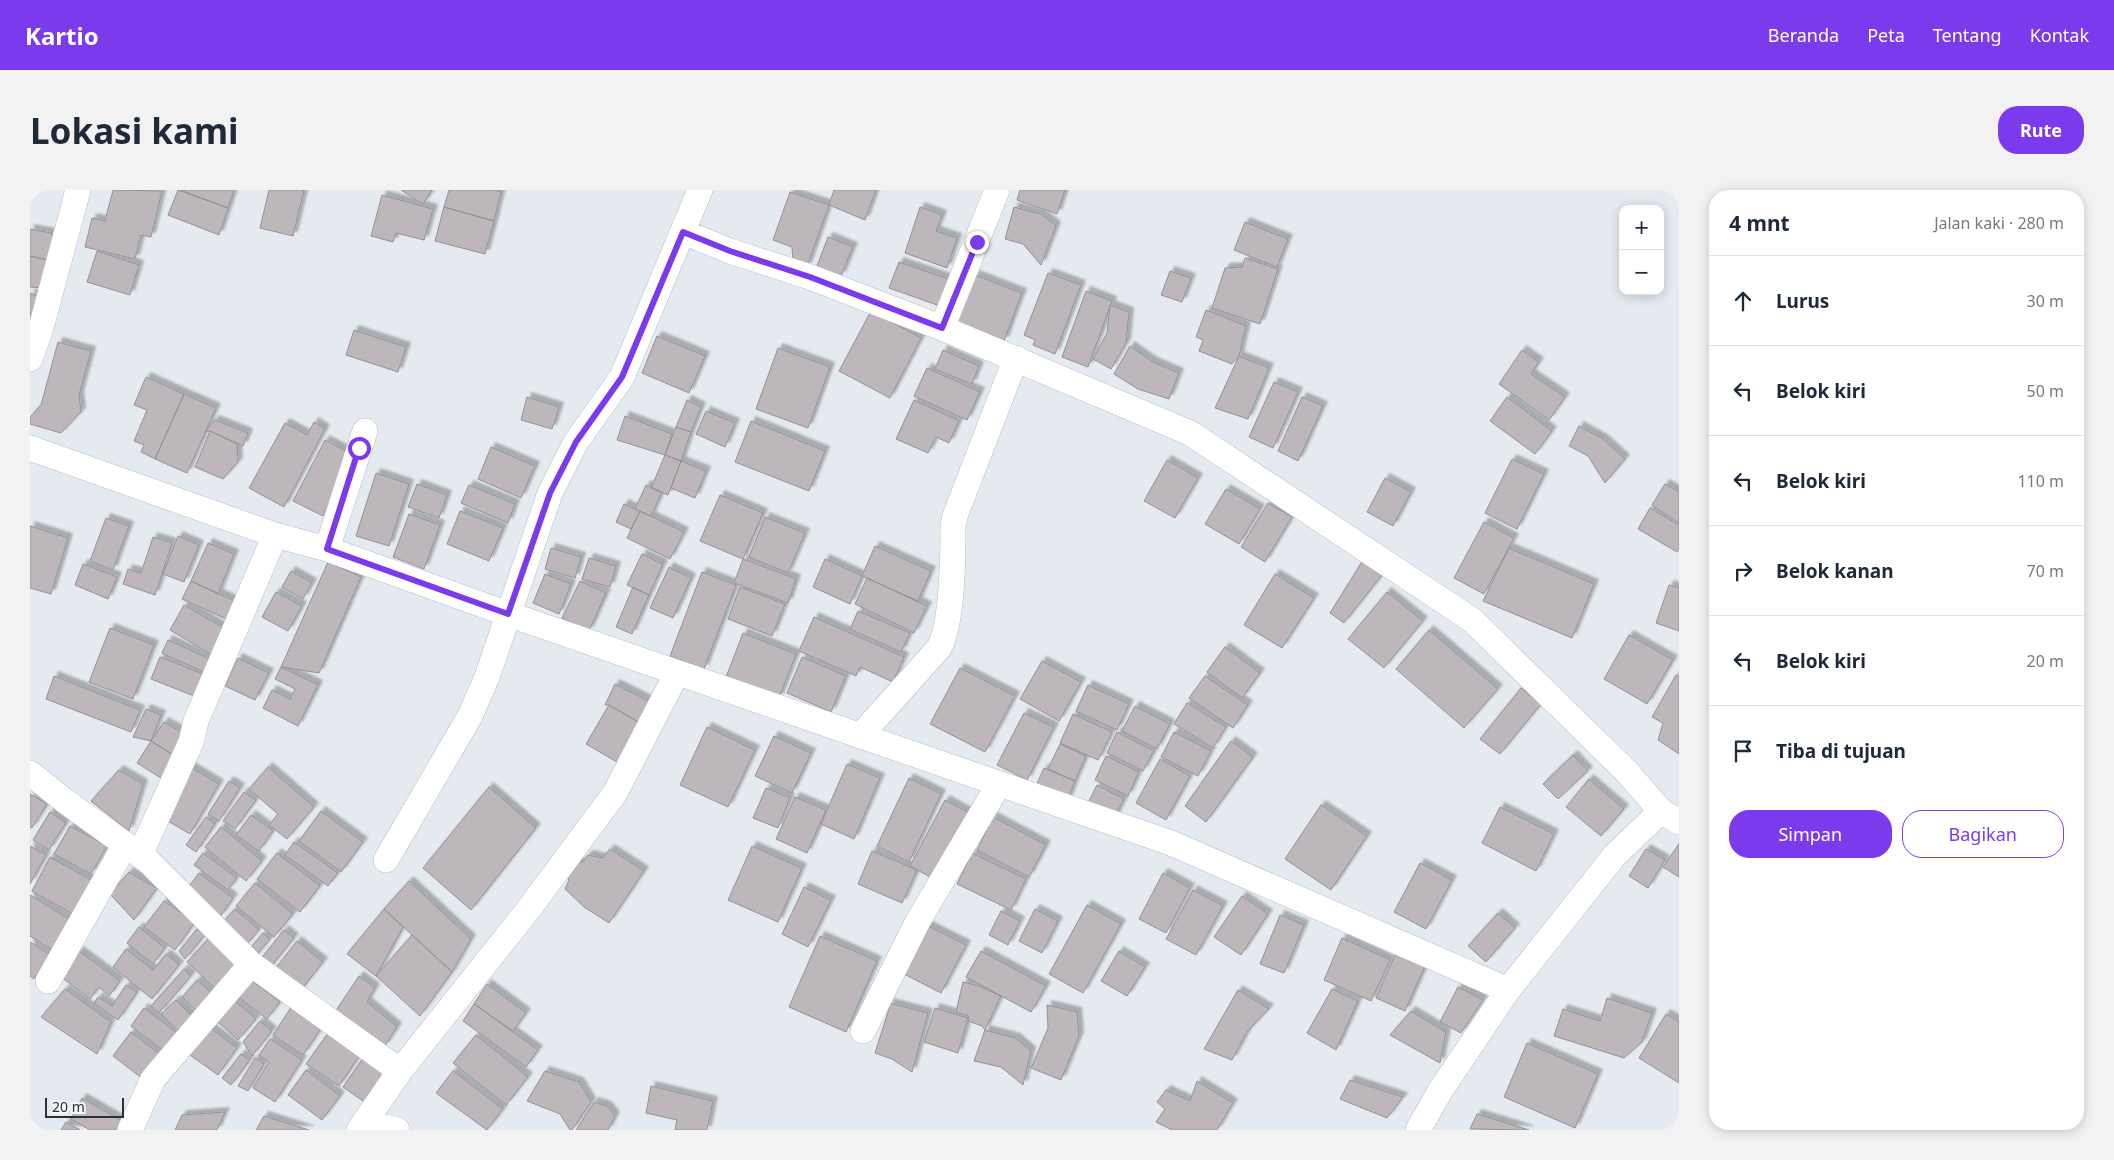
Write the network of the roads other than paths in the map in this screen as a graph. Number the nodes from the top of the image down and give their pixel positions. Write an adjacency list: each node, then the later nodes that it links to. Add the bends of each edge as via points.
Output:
1 (78, 190): 7 (street)
2 (700, 190): 4 (street)
3 (997, 190): 5 (street)
4 (683, 232): 5 (street); 12 (street, via 622,377 576,442 550,493)
5 (942, 328): 6 (street)
6 (1016, 358): 14 (street, via 955,516 948,619 943,640); 17 (street, via 1190,433 1472,620)
7 (30, 359)
8 (365, 431): 11 (street)
9 (30, 448): 10 (street)
10 (275, 535): 11 (street); 18 (street, via 196,721 191,742)
11 (327, 549): 12 (street)
12 (508, 614): 13 (street); 19 (street, via 470,716)
13 (676, 673): 14 (street); 24 (street, via 615,793 528,910)
14 (860, 736): 16 (street)
15 (30, 772): 18 (street)
16 (999, 784): 22 (street, via 1171,843); 23 (street, via 918,920)
17 (1670, 816): 22 (street, via 1615,855)
18 (133, 850): 20 (street); 21 (street)
19 (386, 860)
20 (252, 964): 24 (street); 26 (street, via 159,1072)
21 (48, 981)
22 (1508, 990): 28 (street, via 1440,1091)
23 (863, 1031)
24 (400, 1072): 25 (street)
25 (362, 1126): 27 (street)
26 (130, 1130)
27 (397, 1130)
28 (1418, 1130)

